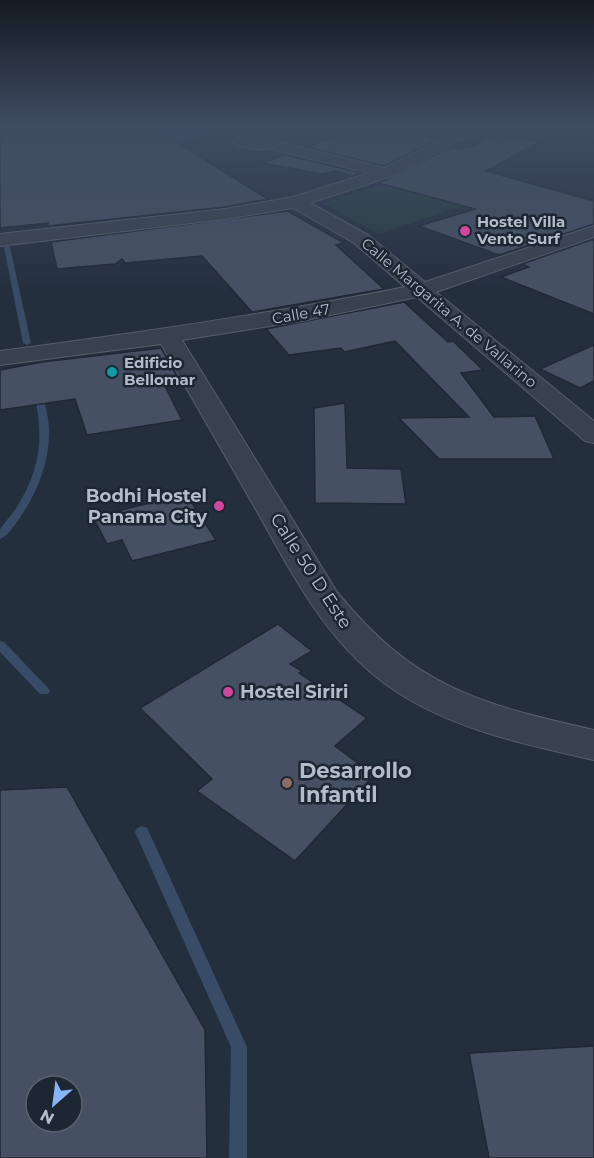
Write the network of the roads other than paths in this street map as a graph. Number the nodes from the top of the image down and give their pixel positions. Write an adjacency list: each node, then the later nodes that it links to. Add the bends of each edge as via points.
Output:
1 (361, 181): 2 (street)
2 (296, 202): 4 (street); 5 (street, Calle Margarita A. de Vallarino, via 361,239)
3 (594, 231): 5 (street, Calle 47)
4 (0, 240)
5 (424, 289): 6 (street, Calle 47); 8 (street, Calle Margarita A. de Vallarino)
6 (168, 336): 7 (street, Calle 47); 9 (street, Calle 50 D Este, via 324,599 343,626 381,663 438,700 506,725)
7 (0, 358)
8 (594, 435)
9 (594, 745)

